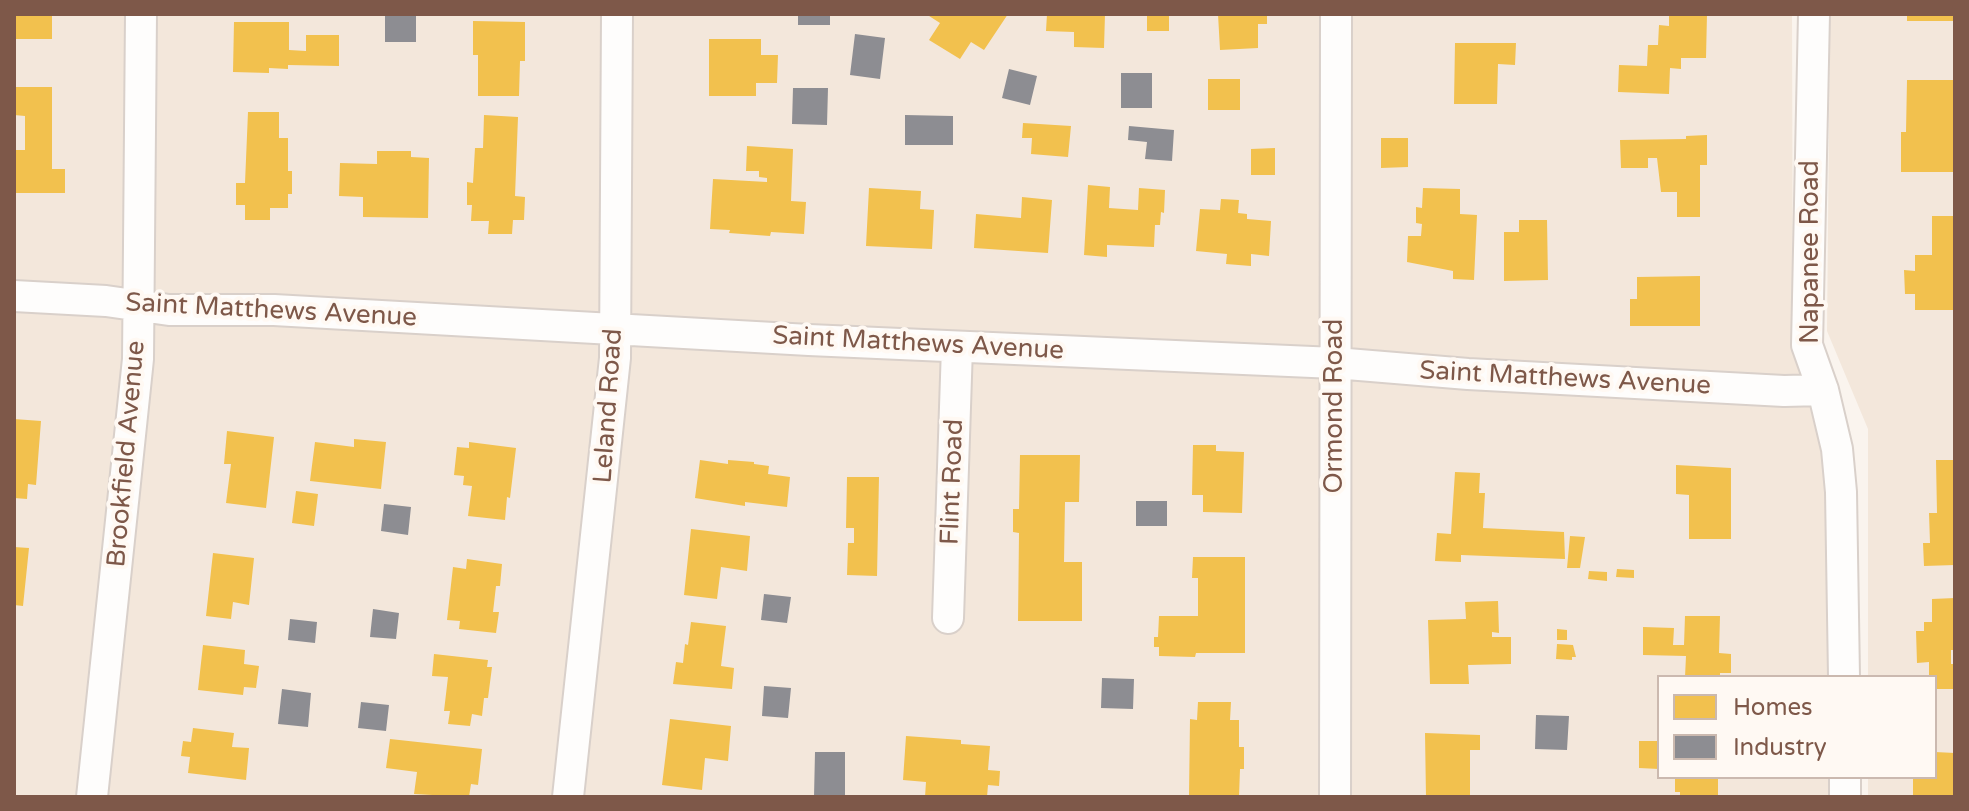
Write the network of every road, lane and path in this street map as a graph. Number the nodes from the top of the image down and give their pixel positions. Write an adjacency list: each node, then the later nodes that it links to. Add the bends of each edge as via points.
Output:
1 (141, 14): 6 (street, Brookfield Avenue)
2 (617, 14): 7 (street, Leland Road)
3 (1336, 14): 9 (street, Ormond Road)
4 (1814, 14): 10 (street, Napanee Road, via 1807,345)
5 (14, 296): 6 (street, Saint Matthews Avenue)
6 (139, 306): 7 (street, Saint Matthews Avenue); 13 (street, Brookfield Avenue, via 138,359)
7 (615, 330): 8 (street, Saint Matthews Avenue); 14 (street, Leland Road, via 605,474)
8 (957, 347): 9 (street, Saint Matthews Avenue); 11 (street, Flint Road)
9 (1335, 363): 10 (street, Saint Matthews Avenue); 15 (street, Ormond Road)
10 (1823, 390): 12 (street, Napanee Road, via 1841,492)
11 (948, 618)
12 (1844, 675)
13 (92, 797)
14 (568, 797)
15 (1335, 797)

